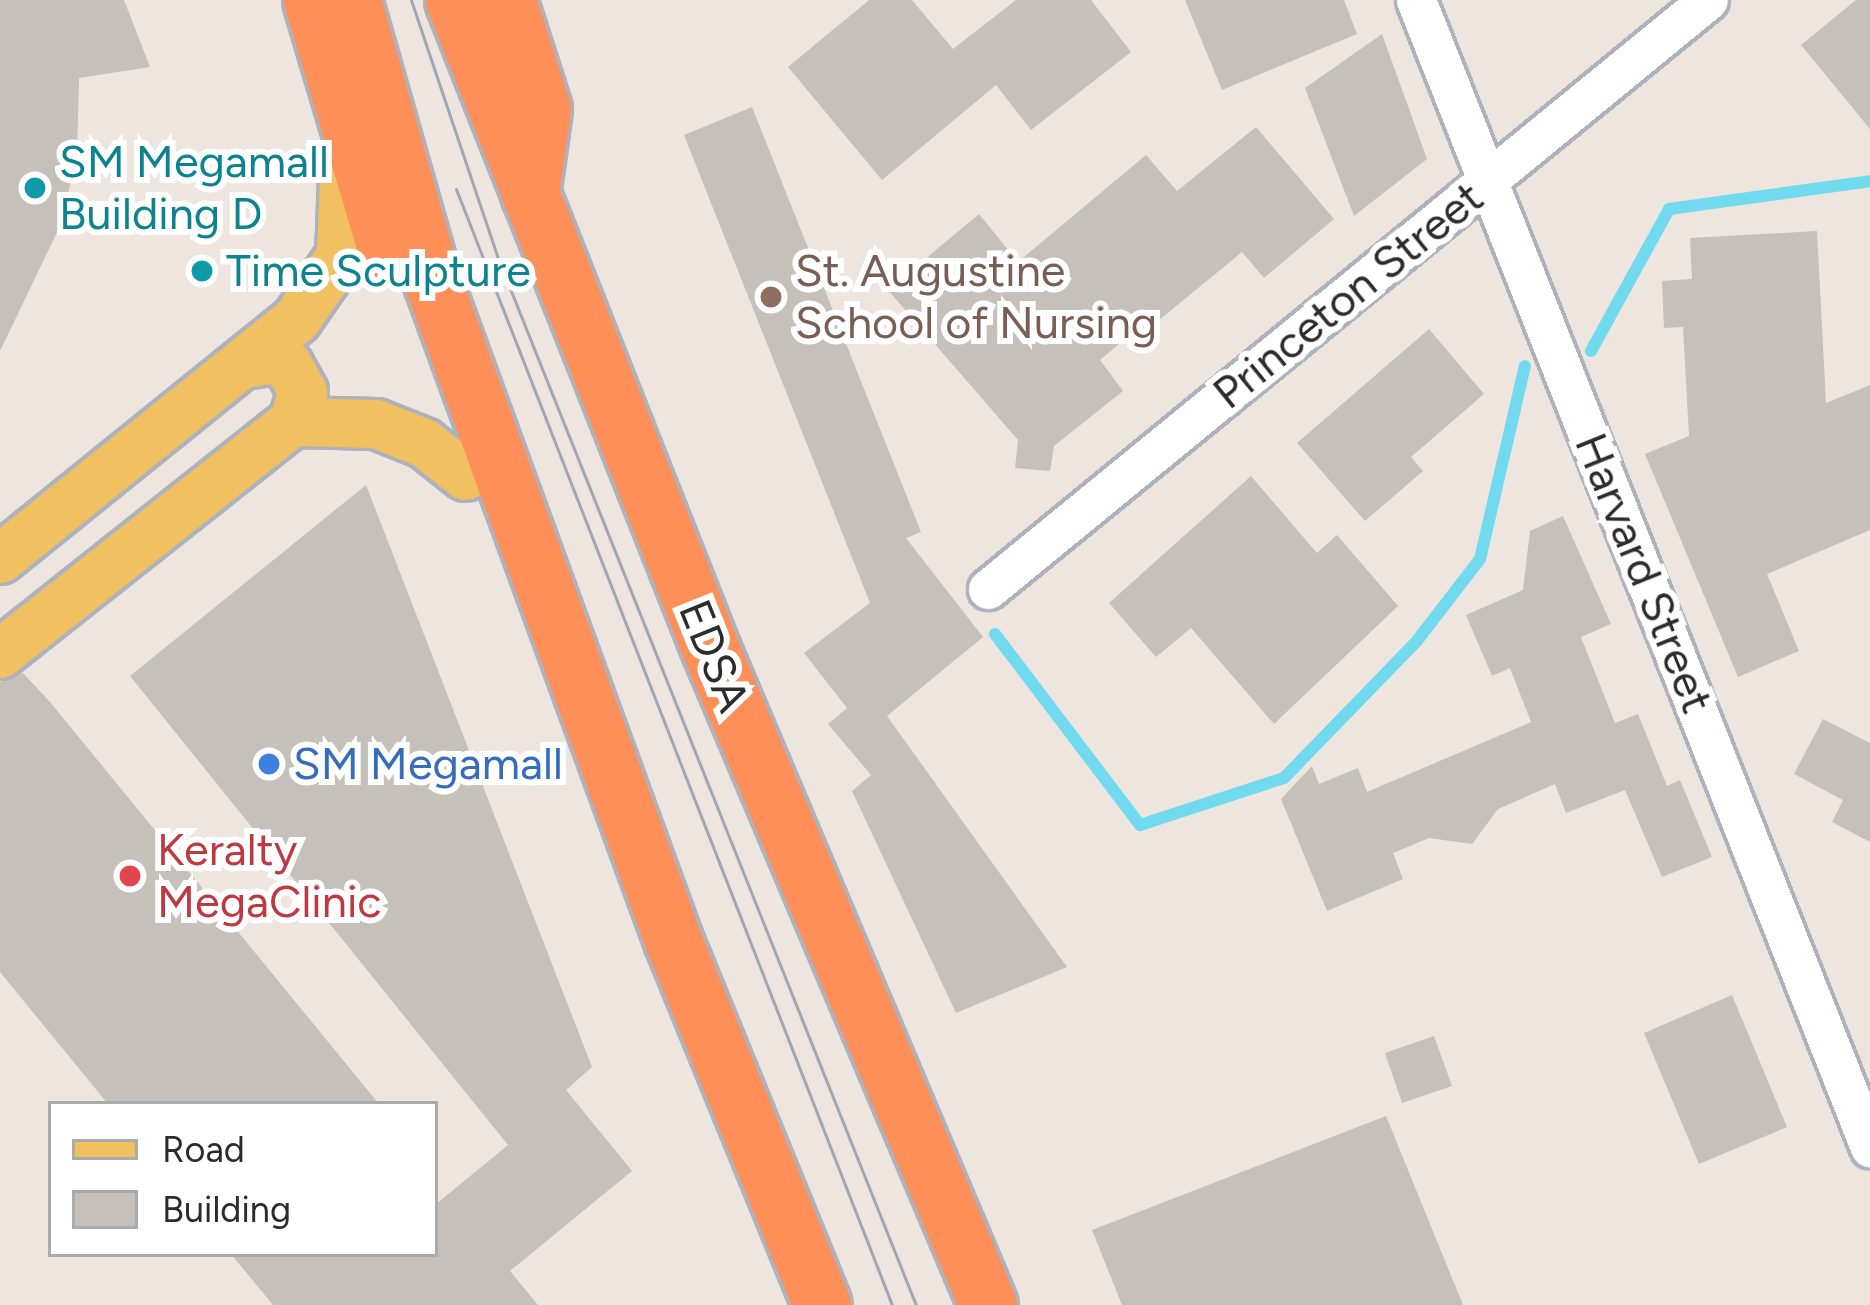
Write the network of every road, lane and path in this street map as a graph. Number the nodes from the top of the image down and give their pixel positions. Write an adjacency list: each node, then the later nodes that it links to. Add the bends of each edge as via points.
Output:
1 (312, 0): 7 (highway)
2 (352, 0): 13 (highway, via 433,280)
3 (454, 0): 9 (highway, EDSA)
4 (507, 0): 9 (highway, via 542,109)
5 (1416, 0): 8 (street, Harvard Street)
6 (1708, 0): 8 (street, Princeton Street)
7 (345, 129): 10 (main road, via 341,256 297,319); 12 (highway)
8 (1489, 180): 15 (street, Princeton Street); 17 (street, Harvard Street)
9 (530, 198): 19 (highway, EDSA)
10 (244, 364): 11 (main road, via 288,365 303,392); 14 (main road)
11 (293, 422): 12 (main road, via 376,424 424,443); 16 (main road)
12 (466, 476): 13 (highway)
13 (531, 543): 18 (highway, via 673,940)
14 (0, 559)
15 (988, 589)
16 (0, 654)
17 (1870, 1148)
18 (822, 1305)
19 (988, 1305)

